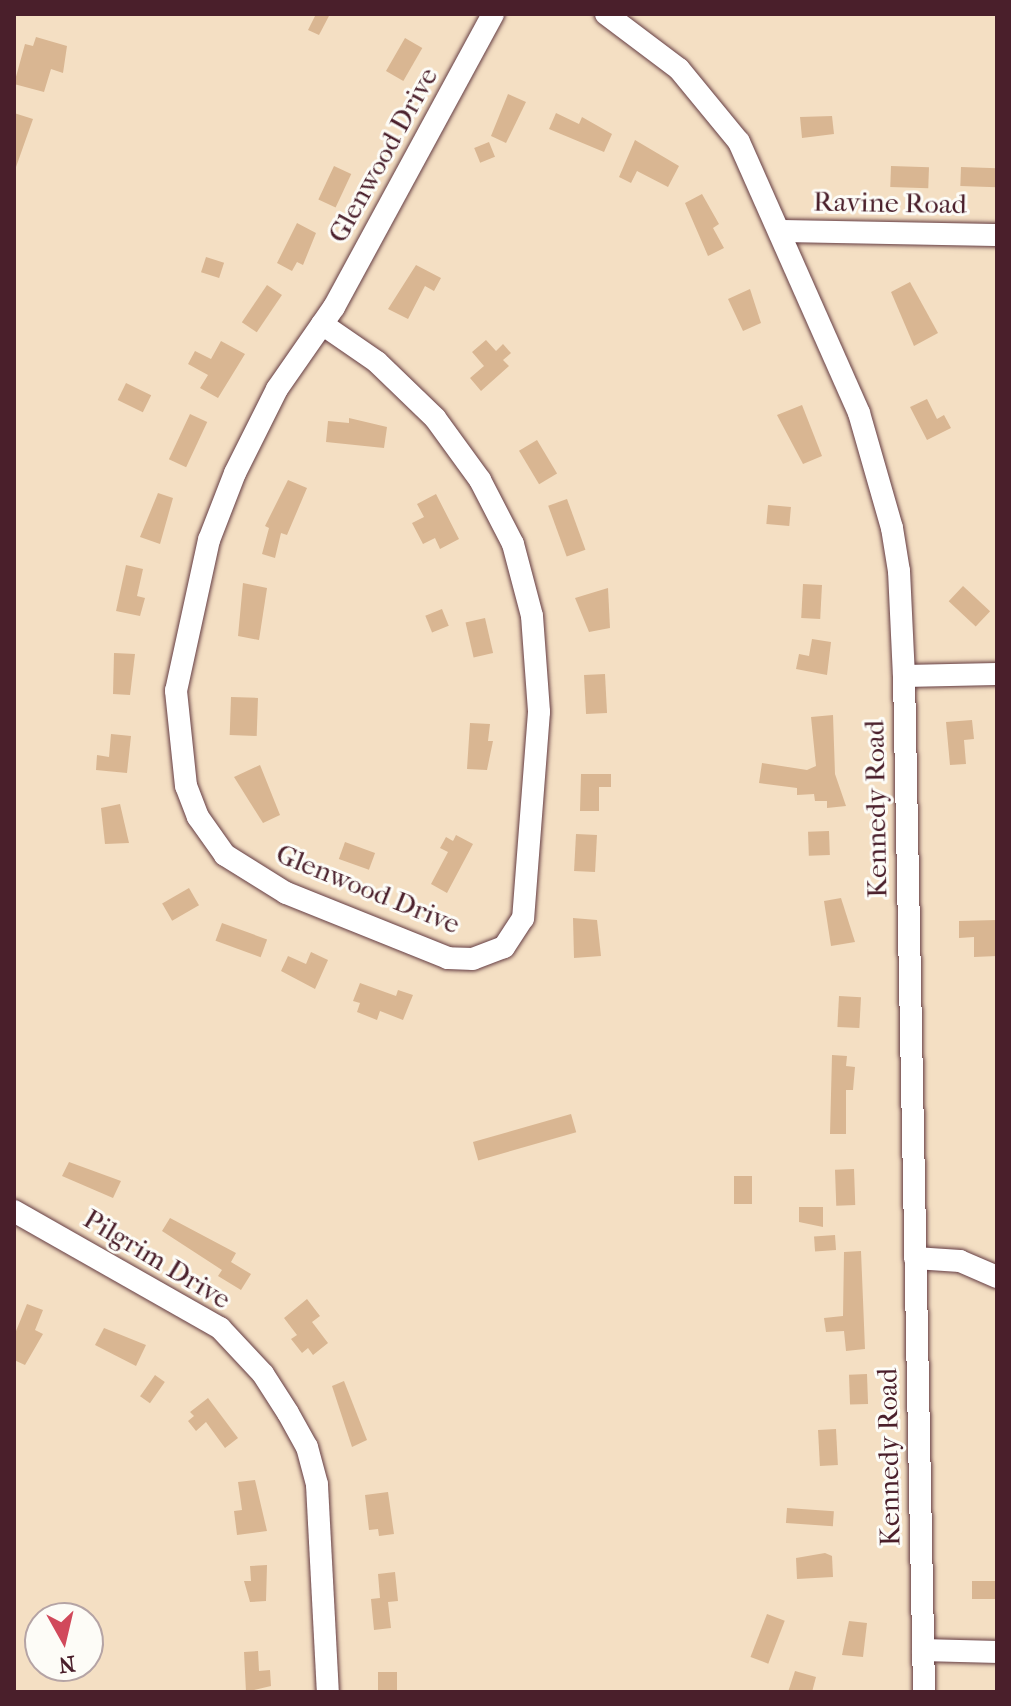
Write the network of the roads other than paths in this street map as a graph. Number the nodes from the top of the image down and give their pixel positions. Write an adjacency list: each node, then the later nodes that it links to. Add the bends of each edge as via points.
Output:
1 (493, 14): 5 (street, Glenwood Drive)
2 (606, 14): 3 (street, Kennedy Road, via 655,47 701,90 739,142)
3 (781, 231): 4 (street, Ravine Road); 7 (street, Kennedy Road, via 859,413 882,482 899,571)
4 (997, 235)
5 (322, 324): 5 (street, Glenwood Drive, via 277,389 209,540 176,691 186,786 209,837 250,874 448,958 473,959 504,947 523,918 539,712 532,616 513,544 480,480 435,418 377,362)
6 (997, 674): 7 (street)
7 (904, 676): 9 (street, Kennedy Road)
8 (16, 1219): 13 (street, Pilgrim Drive, via 220,1328 263,1374 307,1447 317,1485)
9 (915, 1258): 10 (street, via 960,1261); 11 (street, Kennedy Road)
10 (997, 1277)
11 (923, 1650): 12 (street); 14 (street, Kennedy Road)
12 (997, 1652)
13 (328, 1692)
14 (924, 1692)

